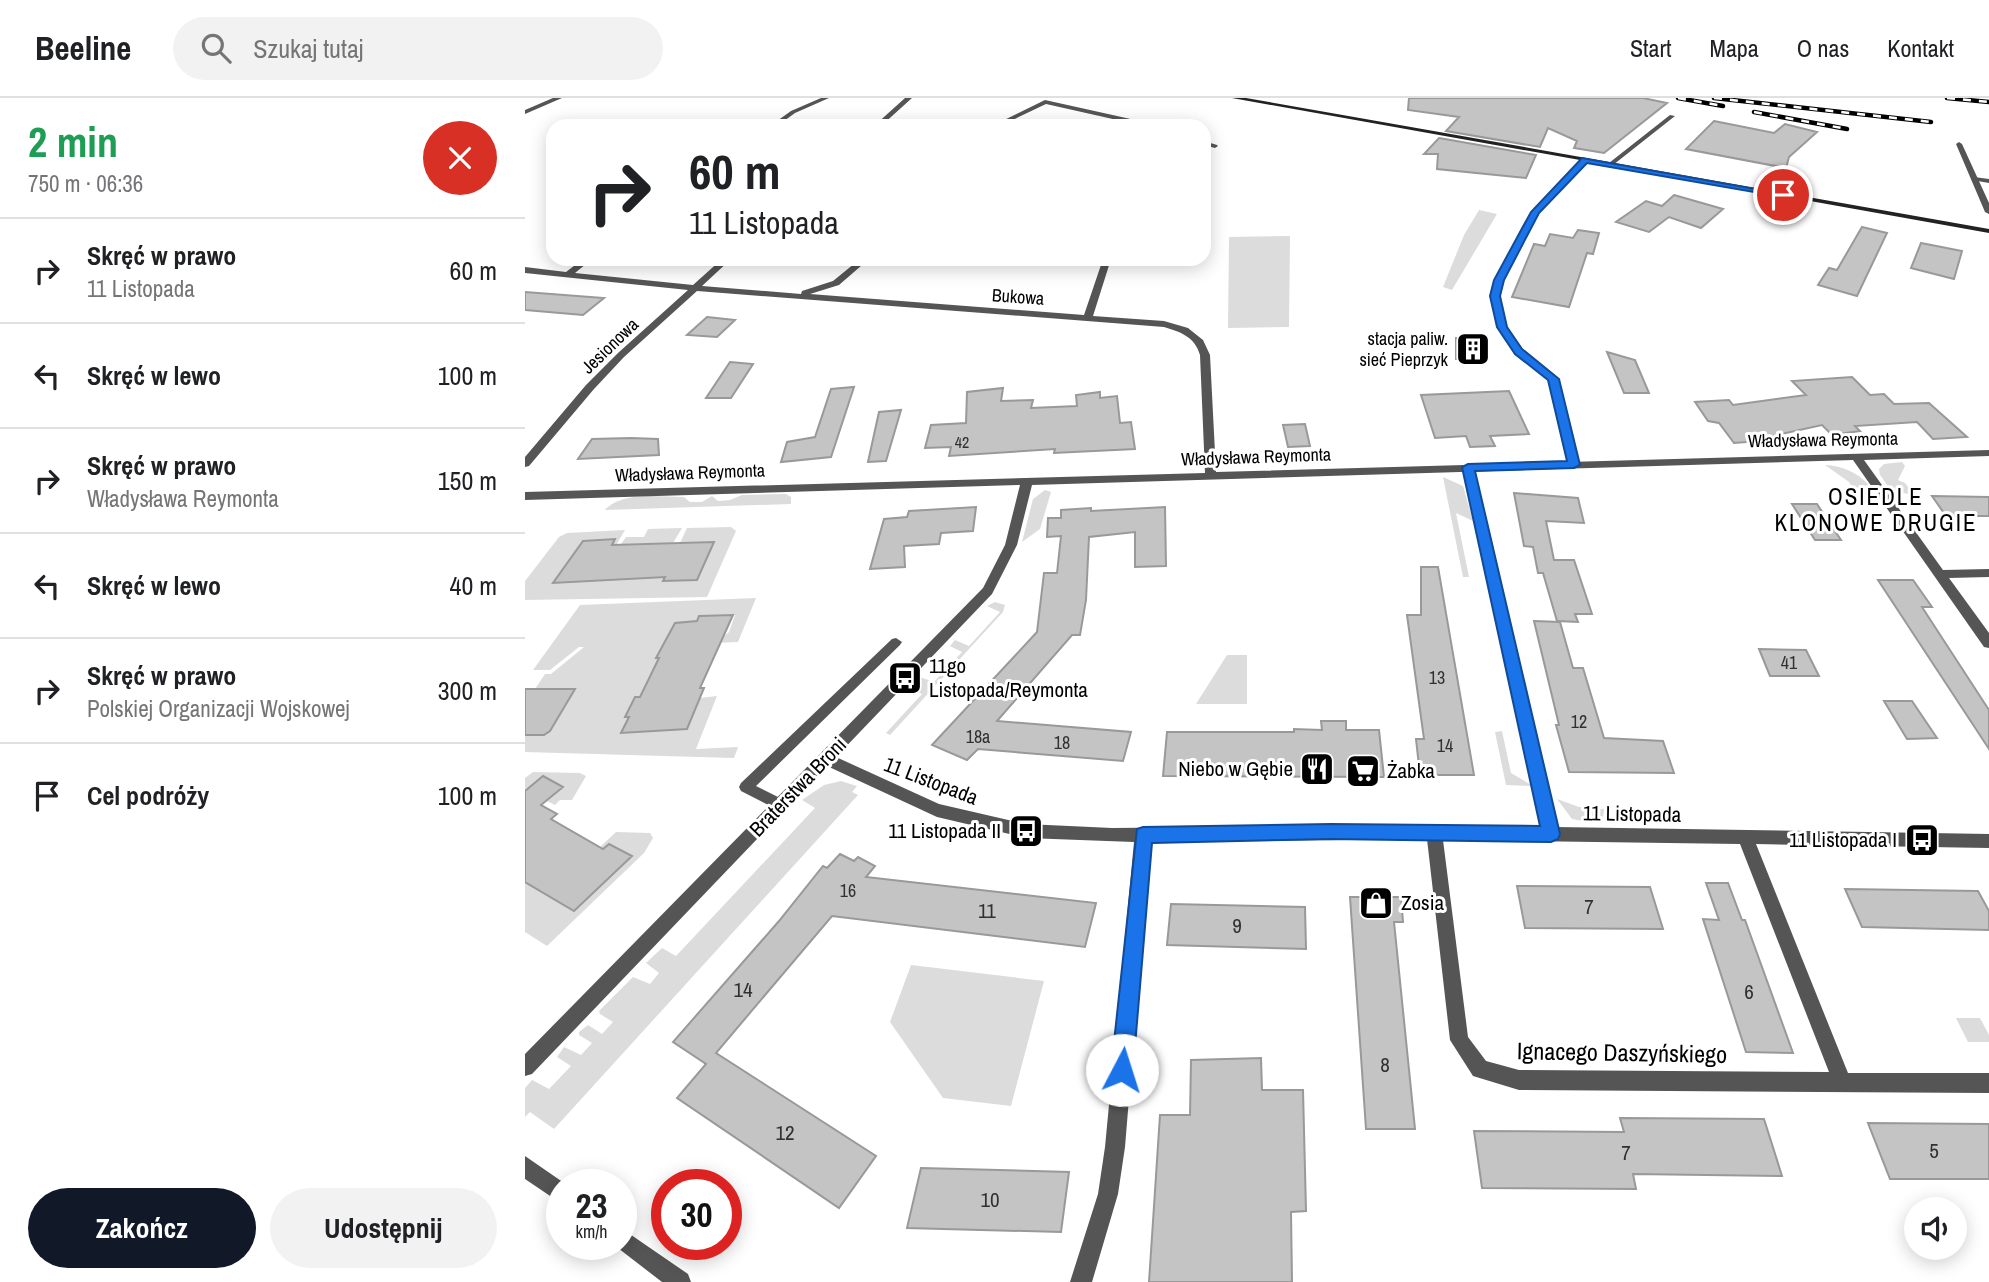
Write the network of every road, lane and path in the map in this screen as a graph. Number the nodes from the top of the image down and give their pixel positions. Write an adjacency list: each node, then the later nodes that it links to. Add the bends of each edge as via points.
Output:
1 (559, 98): 7 (street)
2 (826, 98): 9 (street)
3 (909, 98): 10 (street)
4 (1033, 98): 6 (street)
5 (1235, 98): 16 (main road)
6 (1045, 102): 11 (street); 12 (street)
7 (525, 112)
8 (1672, 116): 17 (lane)
9 (783, 119)
10 (885, 119)
11 (1010, 119)
12 (1122, 119)
13 (1959, 144): 18 (street)
14 (1211, 145): 15 (street)
15 (1215, 146)
16 (1585, 160): 17 (main road); 34 (lane, via 1530,219 1495,296 1509,339 1554,379)
17 (1611, 164): 21 (main road)
18 (1974, 179): 19 (lane); 20 (street)
19 (1989, 181)
20 (1988, 207)
21 (1989, 231)
22 (579, 266): 27 (street)
23 (719, 266): 28 (street, Jesionowa)
24 (857, 266): 29 (street, via 836,283)
25 (1105, 266): 30 (street)
26 (525, 270): 27 (street, Bukowa)
27 (568, 274): 28 (street, Bukowa)
28 (694, 288): 29 (street, Bukowa); 33 (street, Jesionowa, via 598,379)
29 (790, 296): 30 (street, Bukowa)
30 (1088, 318): 36 (street, Bukowa, via 1164,324 1191,334 1203,345)
31 (1989, 453): 32 (street, Władysława Reymonta)
32 (1856, 457): 34 (street, Władysława Reymonta); 40 (street)
33 (525, 464)
34 (1574, 465): 35 (street, Władysława Reymonta)
35 (1468, 467): 36 (street, Władysława Reymonta); 46 (lane)
36 (1211, 476): 37 (street, Władysława Reymonta)
37 (1027, 481): 38 (street, Władysława Reymonta); 43 (street, Braterstwa Broni, via 1011,545 988,591)
38 (525, 496)
39 (1989, 573): 40 (street)
40 (1940, 574): 42 (street)
41 (896, 642): 44 (lane, via 746,787)
42 (1989, 643)
43 (827, 759): 44 (street, Braterstwa Broni); 47 (street, 11 Listopada, via 931,808 977,821 1026,831)
44 (781, 805): 50 (street, Braterstwa Broni)
45 (1434, 832): 46 (street, 11 Listopada); 47 (street, 11 Listopada); 51 (street, Ignacego Daszyńskiego, via 1459,1040 1480,1069 1519,1080)
46 (1551, 834): 48 (street, 11 Listopada)
47 (1143, 835): 57 (street, via 1115,1147 1108,1194)
48 (1745, 837): 49 (street, 11 Listopada); 51 (street)
49 (1989, 841)
50 (525, 1067)
51 (1842, 1081): 52 (street, Ignacego Daszyńskiego)
52 (1989, 1083)
53 (525, 1166): 54 (street)
54 (546, 1182)
55 (637, 1250): 56 (street)
56 (680, 1282)
57 (1081, 1282)

